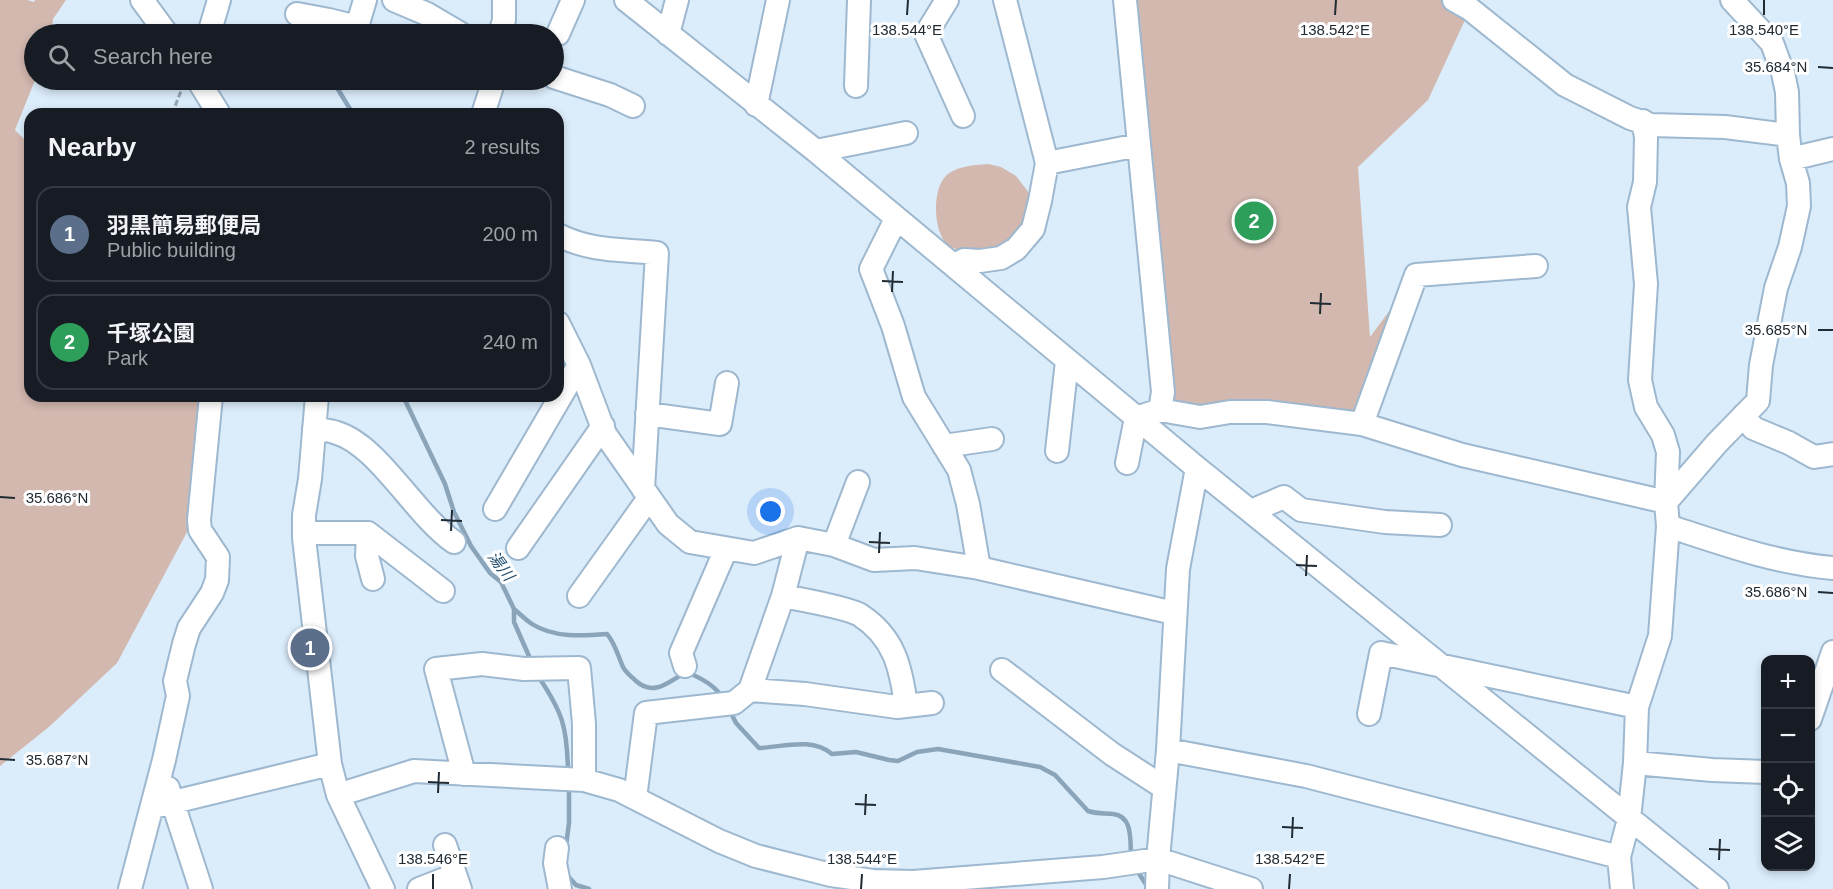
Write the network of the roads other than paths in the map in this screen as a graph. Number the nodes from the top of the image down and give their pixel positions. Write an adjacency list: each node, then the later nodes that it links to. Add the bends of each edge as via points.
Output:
1 (142, 0): 18 (street)
2 (219, 0): 19 (street)
3 (365, 0): 21 (street)
4 (394, 0): 16 (street)
5 (504, 0): 23 (street)
6 (573, 0): 24 (street)
7 (626, 0): 25 (street)
8 (677, 0): 25 (street)
9 (778, 0): 30 (street)
10 (859, 0): 27 (street)
11 (947, 0): 34 (street, via 926,34)
12 (1005, 0): 42 (street)
13 (1125, 0): 38 (street)
14 (1454, 0): 35 (street, via 1565,86)
15 (1732, 0): 37 (street, via 1773,43 1787,92)
16 (429, 7): 22 (street)
17 (297, 14): 20 (street)
18 (160, 24)
19 (212, 24)
20 (345, 24)
21 (358, 24)
22 (449, 24)
23 (503, 24)
24 (562, 24)
25 (668, 33): 30 (street)
26 (564, 80): 31 (street)
27 (856, 86)
28 (200, 90): 32 (street)
29 (491, 90): 33 (street)
30 (756, 105): 40 (street)
31 (633, 106)
32 (213, 108)
33 (485, 108)
34 (963, 116)
35 (1643, 121): 37 (street, via 1651,125 1725,127); 70 (street, via 1645,182 1639,207 1646,284 1640,380 1646,407 1668,452)
36 (906, 133): 40 (street)
37 (1788, 135): 41 (street)
38 (1139, 145): 42 (street); 55 (street, via 1163,392)
39 (1833, 149): 41 (street)
40 (816, 151): 43 (street)
41 (1791, 159): 57 (street, via 1799,206 1776,288 1758,402)
42 (1047, 163): 45 (street, via 1036,219 1024,242 1001,258 964,260)
43 (896, 219): 45 (street); 63 (street, via 871,269 914,398)
44 (564, 239): 56 (street, via 598,249 657,254)
45 (954, 265): 48 (street)
46 (1536, 267): 59 (street, via 1416,275)
47 (564, 335): 49 (street)
48 (1067, 361): 58 (street); 64 (street)
49 (579, 365): 51 (street); 60 (street)
50 (727, 383): 56 (street, via 720,424)
51 (564, 391)
52 (211, 402): 108 (street, via 199,520 200,530 218,557 217,580 189,628 175,681 178,696 161,770)
53 (316, 402): 61 (street)
54 (557, 402): 71 (street)
55 (1160, 410): 58 (street); 59 (street, via 1200,417 1267,412)
56 (647, 414): 69 (street)
57 (1744, 415): 65 (street, via 1753,428 1814,457); 70 (street)
58 (1136, 418): 66 (street); 67 (street)
59 (1362, 424): 70 (street, via 1462,455)
60 (603, 426): 69 (street); 80 (street)
61 (314, 429): 75 (street); 78 (street, via 338,433 365,448 428,520)
62 (992, 439): 63 (street)
63 (944, 446): 82 (street, via 959,470)
64 (1057, 451)
65 (1833, 454)
66 (1127, 463)
67 (1197, 468): 72 (street); 88 (street)
68 (858, 482): 79 (street)
69 (646, 493): 81 (street, via 668,524 690,542); 86 (street)
70 (1666, 502): 74 (street)
71 (495, 509)
72 (1251, 512): 73 (street, via 1284,497 1301,510); 90 (street)
73 (1440, 525)
74 (1668, 526): 83 (street, via 1764,557); 96 (street, via 1660,636)
75 (304, 533): 76 (street); 101 (street)
76 (368, 533): 84 (street, via 367,556); 85 (street)
77 (798, 538): 79 (street); 81 (street, via 754,554); 87 (street)
78 (454, 542)
79 (834, 544): 82 (street, via 874,560 915,558)
80 (518, 548)
81 (726, 549): 91 (street, via 681,653)
82 (979, 568): 88 (street)
83 (1833, 568)
84 (373, 579)
85 (443, 591)
86 (579, 596)
87 (783, 596): 93 (street); 95 (street, via 858,614 888,640 902,673)
88 (1174, 613): 99 (street)
89 (1833, 652): 97 (street)
90 (1439, 664): 96 (street); 98 (street, via 1381,653); 109 (street)
91 (685, 666)
92 (1002, 670): 105 (street, via 1112,754)
93 (733, 699): 95 (street, via 805,694); 107 (street, via 646,713)
94 (932, 703): 95 (street)
95 (906, 706)
96 (1637, 707): 100 (street)
97 (1813, 709)
98 (1369, 714)
99 (1167, 750): 105 (street); 112 (street, via 1306,776)
100 (1635, 763): 102 (street); 109 (street)
101 (330, 764): 106 (street); 108 (street)
102 (1761, 772)
103 (464, 774): 104 (street); 104 (street, via 435,669 482,664 579,668 585,724); 106 (street, via 414,771)
104 (574, 779): 107 (street)
105 (1163, 787): 113 (street)
106 (338, 795): 117 (street)
107 (635, 798): 113 (street, via 719,842 756,856 831,875 873,880 913,882)
108 (163, 804): 115 (street); 116 (street)
109 (1629, 819): 112 (street); 123 (street)
110 (445, 845): 114 (street)
111 (556, 848): 119 (street)
112 (1619, 857): 122 (street)
113 (1158, 859): 120 (street); 121 (street)
114 (457, 882): 118 (street)
115 (130, 889)
116 (201, 889)
117 (383, 889)
118 (420, 889)
119 (560, 889)
120 (1157, 889)
121 (1251, 889)
122 (1622, 889)
123 (1717, 889)

